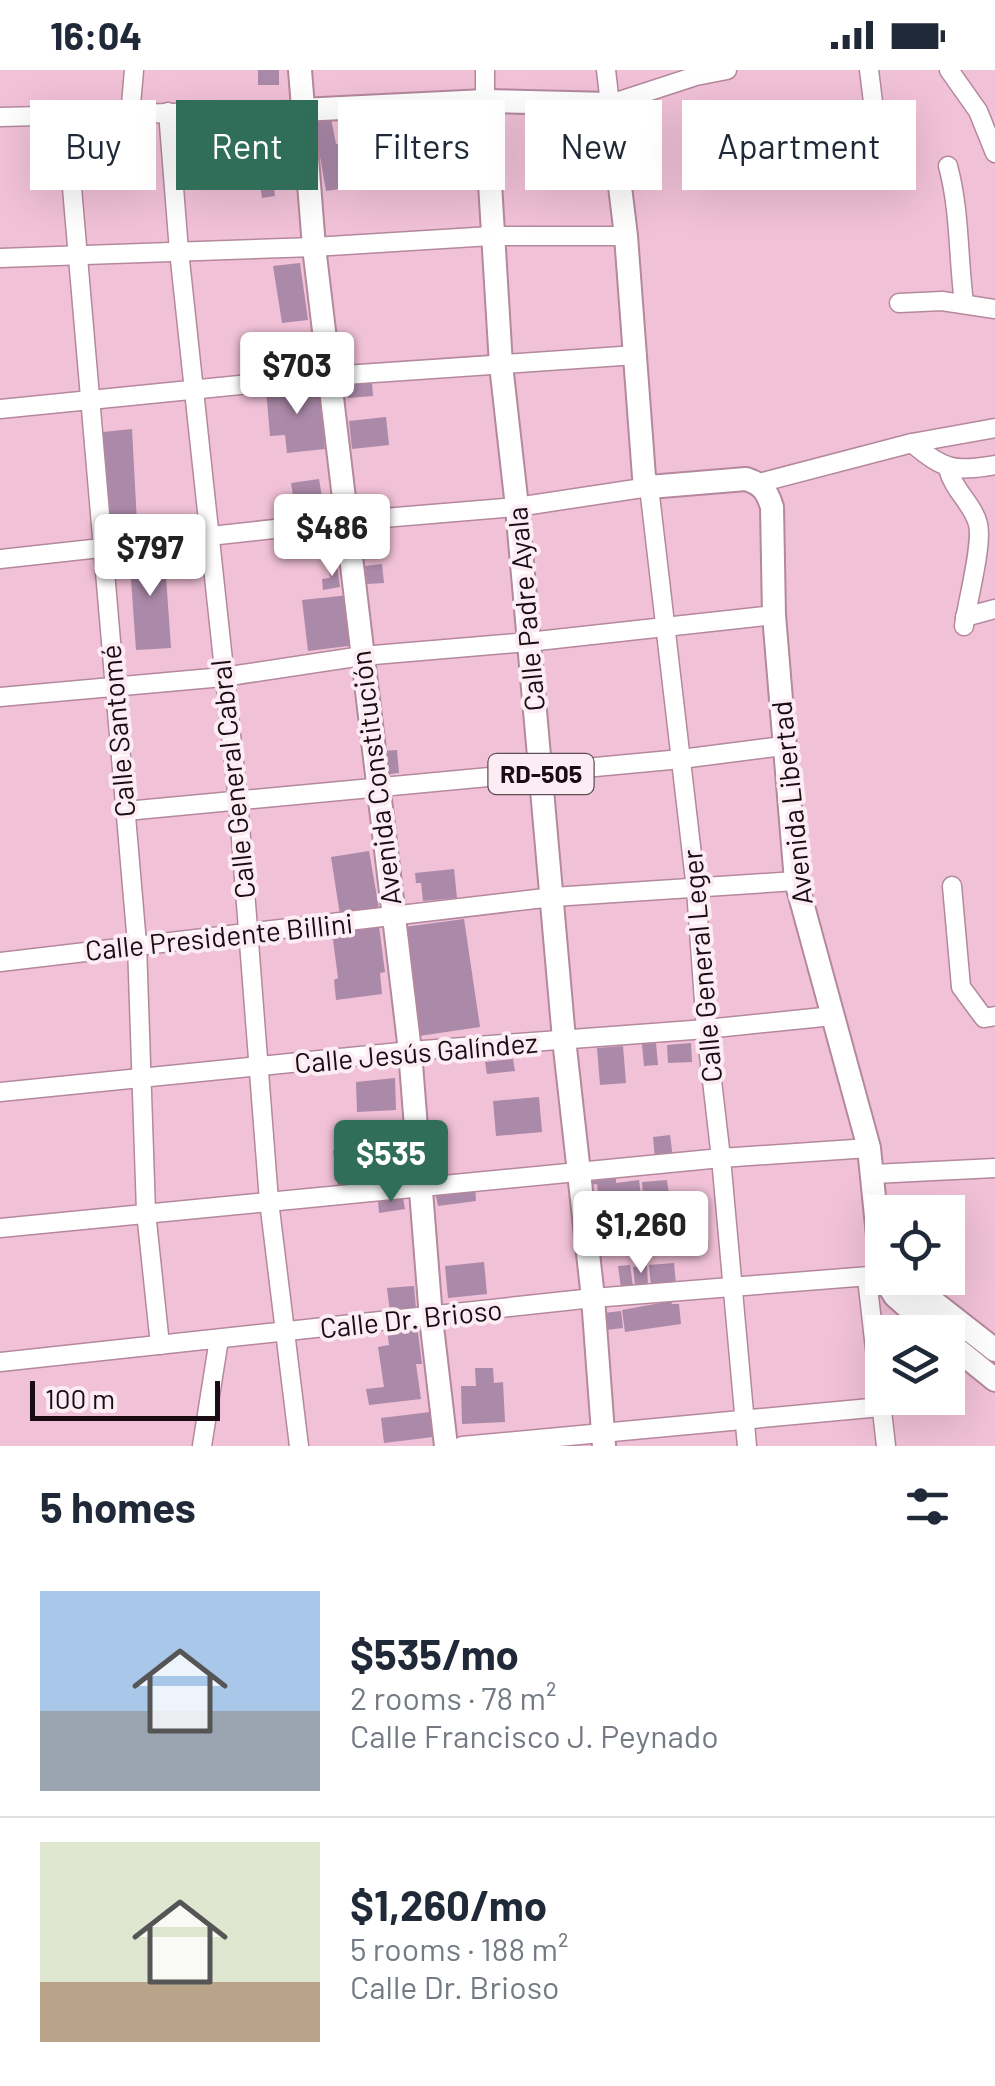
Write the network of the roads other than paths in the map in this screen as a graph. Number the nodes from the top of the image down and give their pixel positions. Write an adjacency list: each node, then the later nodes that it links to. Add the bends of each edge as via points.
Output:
1 (134, 70): 8 (street)
2 (300, 70): 9 (main road, Avenida Constitución)
3 (485, 70): 10 (street, Calle Padre Ayala)
4 (606, 70): 11 (street)
5 (728, 70): 12 (street)
6 (869, 70): 13 (street)
7 (949, 70): 14 (street)
8 (131, 100)
9 (301, 100)
10 (486, 100)
11 (610, 100)
12 (622, 100)
13 (873, 100)
14 (986, 109): 20 (street)
15 (168, 112): 16 (street); 17 (street); 29 (street, Calle General Cabral)
16 (176, 112)
17 (156, 113)
18 (0, 117): 19 (street)
19 (30, 117)
20 (995, 153)
21 (948, 166): 32 (street)
22 (71, 190): 30 (street, Calle Santomé)
23 (309, 190): 28 (main road, Avenida Constitución)
24 (489, 190): 26 (main road, Calle Padre Ayala / RD-505)
25 (620, 190): 27 (main road)
26 (491, 236): 27 (street); 28 (street); 36 (main road, Calle Padre Ayala / RD-505)
27 (626, 236): 35 (main road)
28 (314, 248): 29 (street); 37 (main road, Avenida Constitución)
29 (180, 251): 30 (street); 38 (street, Calle General Cabral)
30 (76, 255): 31 (street); 39 (street, Calle Santomé)
31 (0, 258)
32 (964, 302): 33 (street); 34 (street)
33 (899, 303)
34 (995, 309)
35 (636, 356): 36 (street); 46 (main road)
36 (501, 366): 37 (street); 47 (main road, Calle Padre Ayala / RD-505)
37 (330, 376): 38 (street); 48 (main road, Avenida Constitución)
38 (196, 391): 39 (street); 49 (street, Calle General Cabral)
39 (88, 400): 40 (street); 50 (street, Calle Santomé)
40 (0, 409)
41 (995, 428): 42 (street)
42 (912, 443): 44 (street); 45 (street)
43 (995, 465): 44 (street)
44 (948, 468): 52 (street, via 953,487 978,521 980,540 964,621)
45 (759, 484): 46 (main road, via 746,479); 53 (main road, Avenida Libertad, via 772,507)
46 (649, 486): 47 (street); 54 (street, Calle General Leger)
47 (517, 508): 48 (street); 55 (main road, Calle Padre Ayala / RD-505)
48 (348, 521): 49 (street); 56 (main road, Avenida Constitución)
49 (208, 535): 50 (street); 57 (street, Calle General Cabral)
50 (102, 550): 51 (street); 58 (street, Calle Santomé)
51 (0, 559)
52 (995, 609)
53 (774, 615): 54 (street); 60 (main road, Avenida Libertad)
54 (664, 628): 55 (street); 61 (street, Calle General Leger)
55 (528, 642): 56 (street); 62 (main road, Calle Padre Ayala / RD-505)
56 (362, 656): 57 (street); 63 (main road, Avenida Constitución)
57 (223, 676): 58 (street); 64 (street, Calle General Cabral)
58 (114, 685): 59 (street); 65 (street, Calle Santomé)
59 (0, 697)
60 (783, 746): 61 (street); 66 (main road, Avenida Libertad)
61 (681, 760): 62 (street); 68 (street, Calle General Leger)
62 (541, 770): 63 (street); 69 (main road, Calle Padre Ayala / RD-505)
63 (377, 786): 64 (street); 70 (main road, Avenida Constitución)
64 (238, 800): 65 (street); 71 (street, Calle General Cabral)
65 (126, 811): 72 (street, Calle Santomé)
66 (796, 881): 68 (street, Calle Presidente Billini); 74 (main road, Avenida Libertad)
67 (952, 886): 75 (street, via 961,987 984,1018)
68 (696, 889): 69 (street, Calle Presidente Billini); 76 (street, Calle General Leger)
69 (552, 897): 70 (street, Calle Presidente Billini); 77 (main road, Calle Padre Ayala / RD-505)
70 (393, 918): 71 (street, Calle Presidente Billini); 78 (main road, Avenida Constitución)
71 (248, 934): 72 (street, Calle Presidente Billini); 79 (street, Calle General Cabral)
72 (137, 944): 73 (street, Calle Presidente Billini); 80 (street, Calle Santomé)
73 (0, 962)
74 (833, 1016): 76 (street, Calle Jesús Galíndez); 82 (main road, Avenida Libertad)
75 (995, 1016)
76 (706, 1030): 77 (street, Calle Jesús Galíndez); 83 (street, Calle General Leger)
77 (564, 1040): 78 (street, Calle Jesús Galíndez); 85 (main road, Calle Padre Ayala / RD-505)
78 (410, 1051): 79 (street, Calle Jesús Galíndez); 87 (main road, Avenida Constitución)
79 (260, 1067): 80 (street, Calle Jesús Galíndez); 89 (street, Calle General Cabral)
80 (140, 1076): 81 (street, Calle Jesús Galíndez); 90 (street, Calle Santomé)
81 (0, 1092)
82 (869, 1148): 83 (street); 86 (main road, Avenida Libertad)
83 (721, 1158): 85 (street); 93 (street, Calle General Leger)
84 (995, 1168): 86 (street)
85 (578, 1172): 87 (street); 96 (main road, Calle Padre Ayala / RD-505)
86 (874, 1174): 88 (main road, Avenida Libertad)
87 (423, 1187): 89 (street); 98 (main road, Avenida Constitución)
88 (877, 1195)
89 (270, 1201): 90 (street); 99 (street, Calle General Cabral)
90 (146, 1212): 91 (street); 101 (street, Calle Santomé)
91 (0, 1228)
92 (865, 1278): 93 (street, Calle Dr. Brioso)
93 (733, 1289): 96 (street, Calle Dr. Brioso); 108 (street, Calle General Leger)
94 (894, 1295): 97 (main road)
95 (925, 1295): 102 (main road)
96 (593, 1298): 98 (street, Calle Dr. Brioso); 109 (main road, Calle Padre Ayala / RD-505)
97 (917, 1315)
98 (431, 1318): 99 (street, Calle Dr. Brioso); 112 (main road, Avenida Constitución)
99 (287, 1333): 100 (street, Calle Dr. Brioso); 111 (street, Calle General Cabral)
100 (219, 1339): 101 (street, Calle Dr. Brioso); 110 (street)
101 (160, 1344): 104 (street, Calle Dr. Brioso)
102 (995, 1350)
103 (965, 1356): 105 (main road)
104 (0, 1362)
105 (995, 1380)
106 (865, 1408): 108 (street)
107 (882, 1415): 115 (street)
108 (746, 1419): 109 (street); 114 (street, Calle General Leger)
109 (603, 1439): 113 (street)
110 (202, 1446)
111 (299, 1446)
112 (446, 1446)
113 (462, 1446)
114 (747, 1446)
115 (886, 1446)

